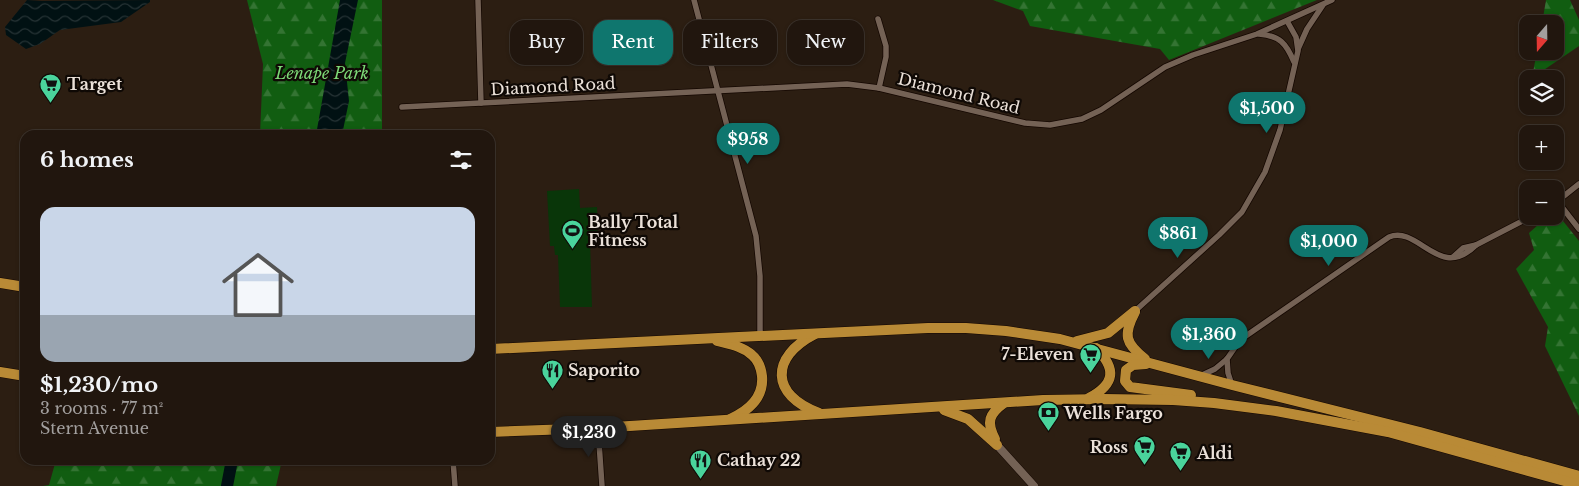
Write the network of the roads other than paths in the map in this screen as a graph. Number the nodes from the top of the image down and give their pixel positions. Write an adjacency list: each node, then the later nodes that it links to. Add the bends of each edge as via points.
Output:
1 (478, 0): 12 (street)
2 (694, 0): 11 (street)
3 (1332, 0): 4 (street, Diamond Road)
4 (1324, 4): 6 (street, Diamond Road); 8 (street, via 1306,29)
5 (878, 19): 10 (street, via 886,46)
6 (1287, 21): 7 (street, Diamond Road); 8 (street, via 1296,37)
7 (1257, 34): 9 (street, via 1280,40); 10 (street, Diamond Road, via 1172,64 1096,113 1061,124 1025,123)
8 (1298, 51): 9 (street)
9 (1294, 62): 21 (street, via 1270,158 1242,212)
10 (879, 88): 11 (street, Diamond Road, via 847,84)
11 (718, 91): 12 (street, Diamond Road); 23 (street, via 756,236)
12 (481, 103): 13 (street, Diamond Road)
13 (402, 107)
14 (1579, 184): 15 (street)
15 (1564, 196)
16 (1564, 211): 18 (street)
17 (1519, 223): 28 (street, via 1453,257 1436,254 1404,236 1396,234 1389,237 1240,340)
18 (1579, 229)
19 (0, 283): 20 (highway)
20 (20, 286)
21 (1135, 311): 25 (highway, via 1108,333); 29 (highway, via 1128,326 1128,341 1134,351)
22 (818, 333): 23 (highway); 25 (highway, via 966,328 1018,332); 38 (highway, via 791,350 784,362 782,375 792,399)
23 (760, 336): 24 (highway)
24 (708, 339): 27 (highway); 39 (highway, via 743,349 754,357 762,372 762,386 755,402)
25 (1072, 342): 26 (highway)
26 (1094, 347): 29 (highway); 34 (highway, via 1107,360 1110,378 1104,389)
27 (495, 349)
28 (1226, 359): 32 (street); 33 (street)
29 (1151, 362): 32 (highway); 36 (highway, via 1128,368 1124,375 1126,384 1135,389 1196,396)
30 (0, 372): 31 (highway)
31 (20, 375)
32 (1200, 376): 33 (highway)
33 (1232, 385): 44 (highway)
34 (1088, 399): 35 (highway); 36 (highway, via 1173,400)
35 (1005, 403): 37 (highway); 42 (highway, via 995,411 990,421)
36 (1231, 405): 45 (highway, via 1373,429)
37 (936, 407): 38 (highway); 42 (highway, via 968,419)
38 (821, 414): 39 (highway)
39 (727, 420): 40 (highway)
40 (598, 428): 41 (highway); 47 (street)
41 (495, 432)
42 (997, 444): 48 (street)
43 (453, 465): 46 (street)
44 (1579, 476)
45 (1579, 485)
46 (454, 486)
47 (602, 486)
48 (1034, 486)

